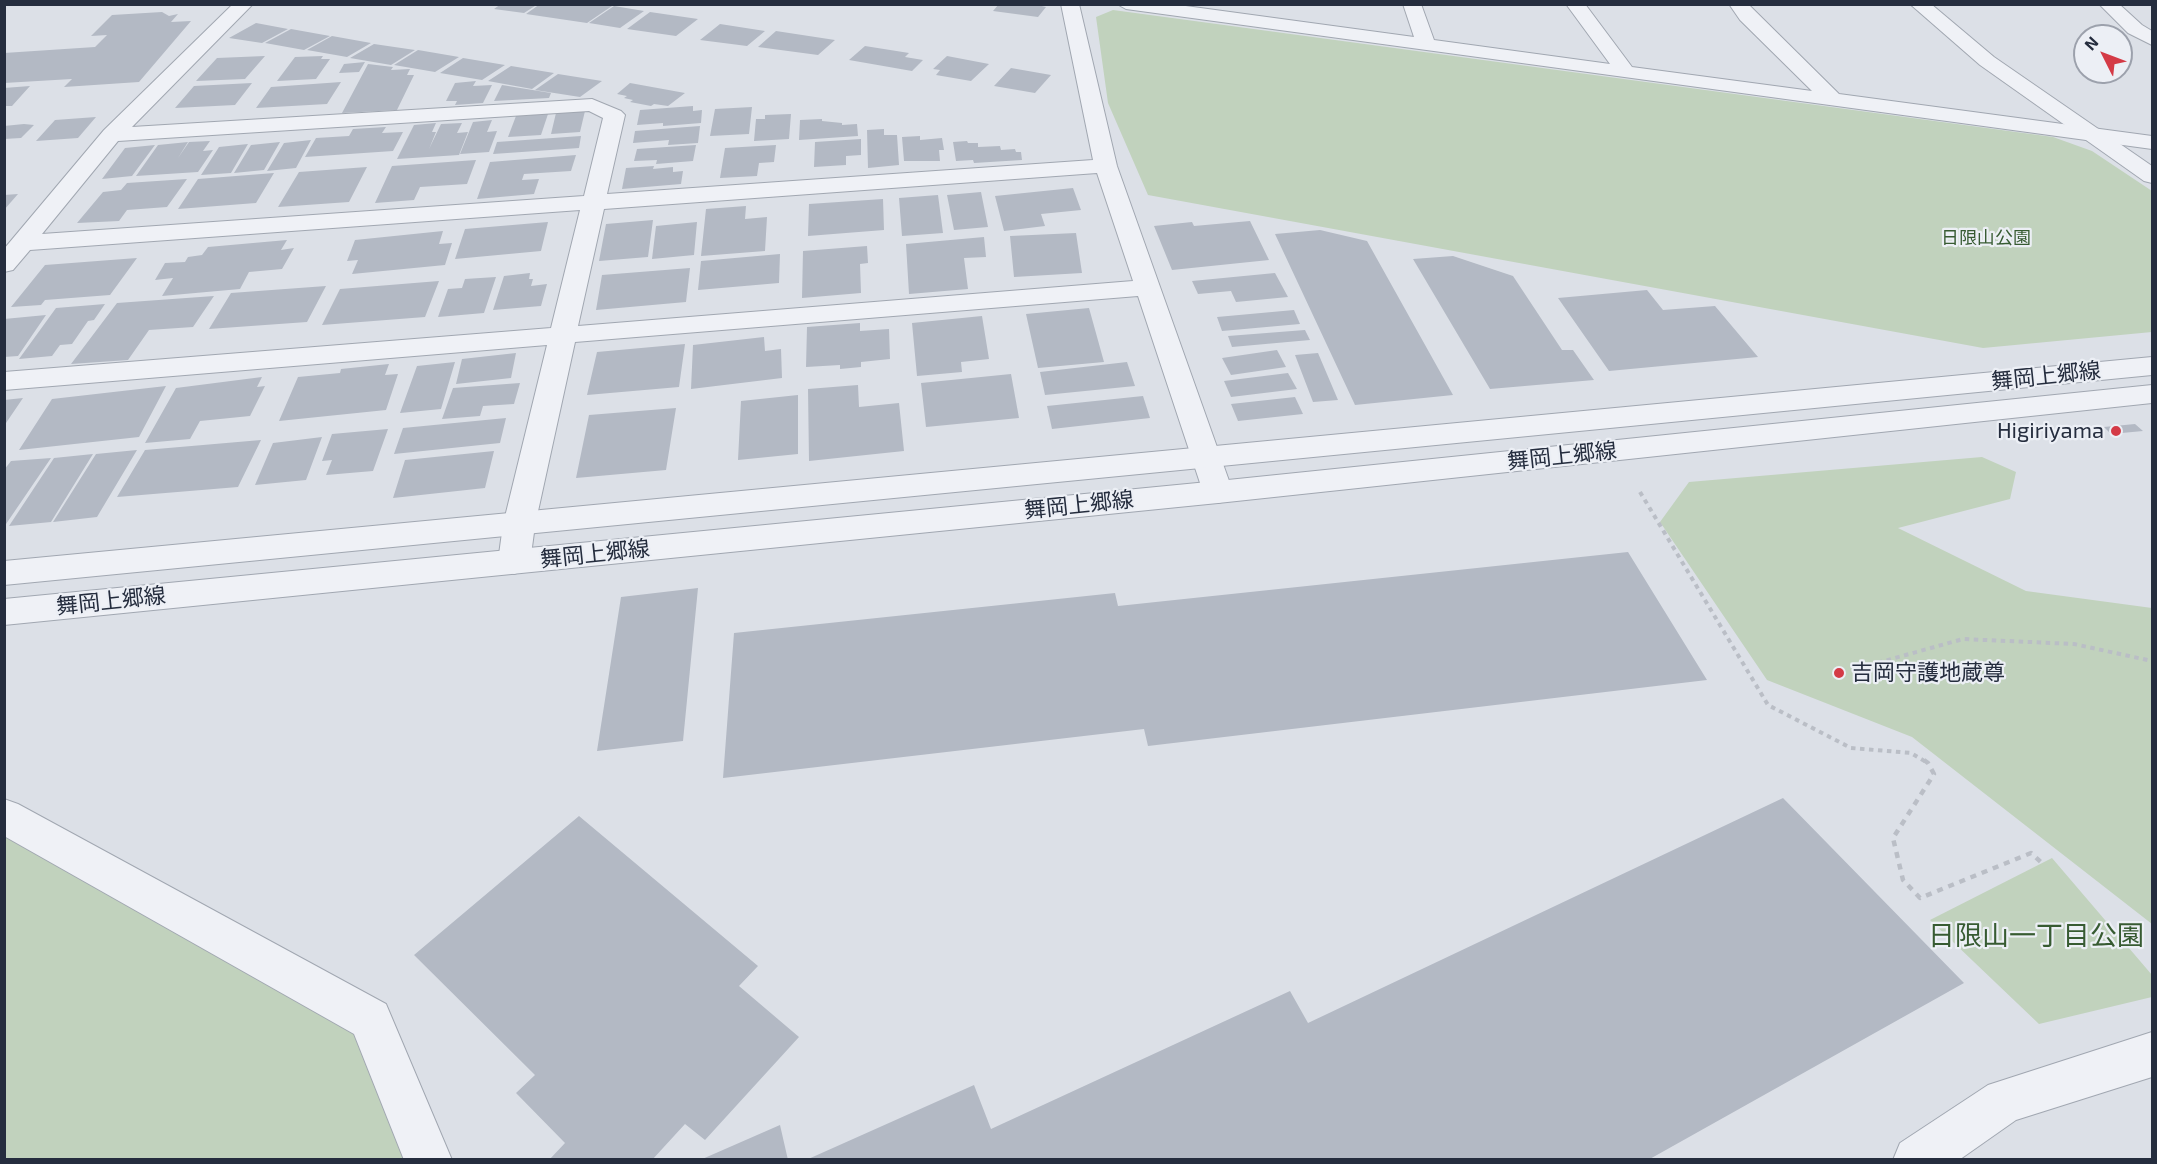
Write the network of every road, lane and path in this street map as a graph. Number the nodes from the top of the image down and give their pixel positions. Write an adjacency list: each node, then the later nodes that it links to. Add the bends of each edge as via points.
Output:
1 (244, 4): 14 (street)
2 (1070, 4): 17 (street)
3 (1126, 4): 9 (street)
4 (1412, 4): 11 (street)
5 (1575, 4): 12 (street)
6 (1738, 4): 13 (street)
7 (1919, 4): 15 (street, via 1987,61)
8 (2108, 4): 10 (street)
9 (1248, 13): 11 (street)
10 (2152, 39)
11 (1427, 46): 12 (street)
12 (1626, 72): 13 (street)
13 (1833, 100): 15 (street)
14 (112, 135): 19 (street, via 592,105 614,116); 20 (street)
15 (2093, 135): 16 (street); 18 (street)
16 (2152, 143)
17 (1106, 166): 19 (street); 22 (street)
18 (2152, 176)
19 (595, 203): 20 (street); 23 (street)
20 (22, 243): 21 (street)
21 (4, 265)
22 (1148, 287): 23 (street); 27 (street)
23 (564, 333): 25 (street); 30 (street)
24 (2152, 366): 27 (street, 舞岡上郷線)
25 (4, 381)
26 (2152, 394): 29 (street, 舞岡上郷線)
27 (1207, 458): 29 (street); 30 (street, 舞岡上郷線)
28 (1636, 487): 37 (path, via 1768,705 1851,748 1911,753 1928,763 1934,774 1893,838 1903,880 1920,898 2031,853)
29 (1218, 492): 31 (street, 舞岡上郷線)
30 (519, 525): 31 (street); 32 (street, 舞岡上郷線)
31 (514, 562): 33 (street, 舞岡上郷線)
32 (4, 573)
33 (4, 612)
34 (2152, 662): 35 (path, via 2074,645 1963,639)
35 (1852, 670)
36 (4, 816): 39 (street, via 370,1019)
37 (2042, 863)
38 (2152, 1055): 40 (street, via 2004,1101)
39 (428, 1160)
40 (1917, 1160)

